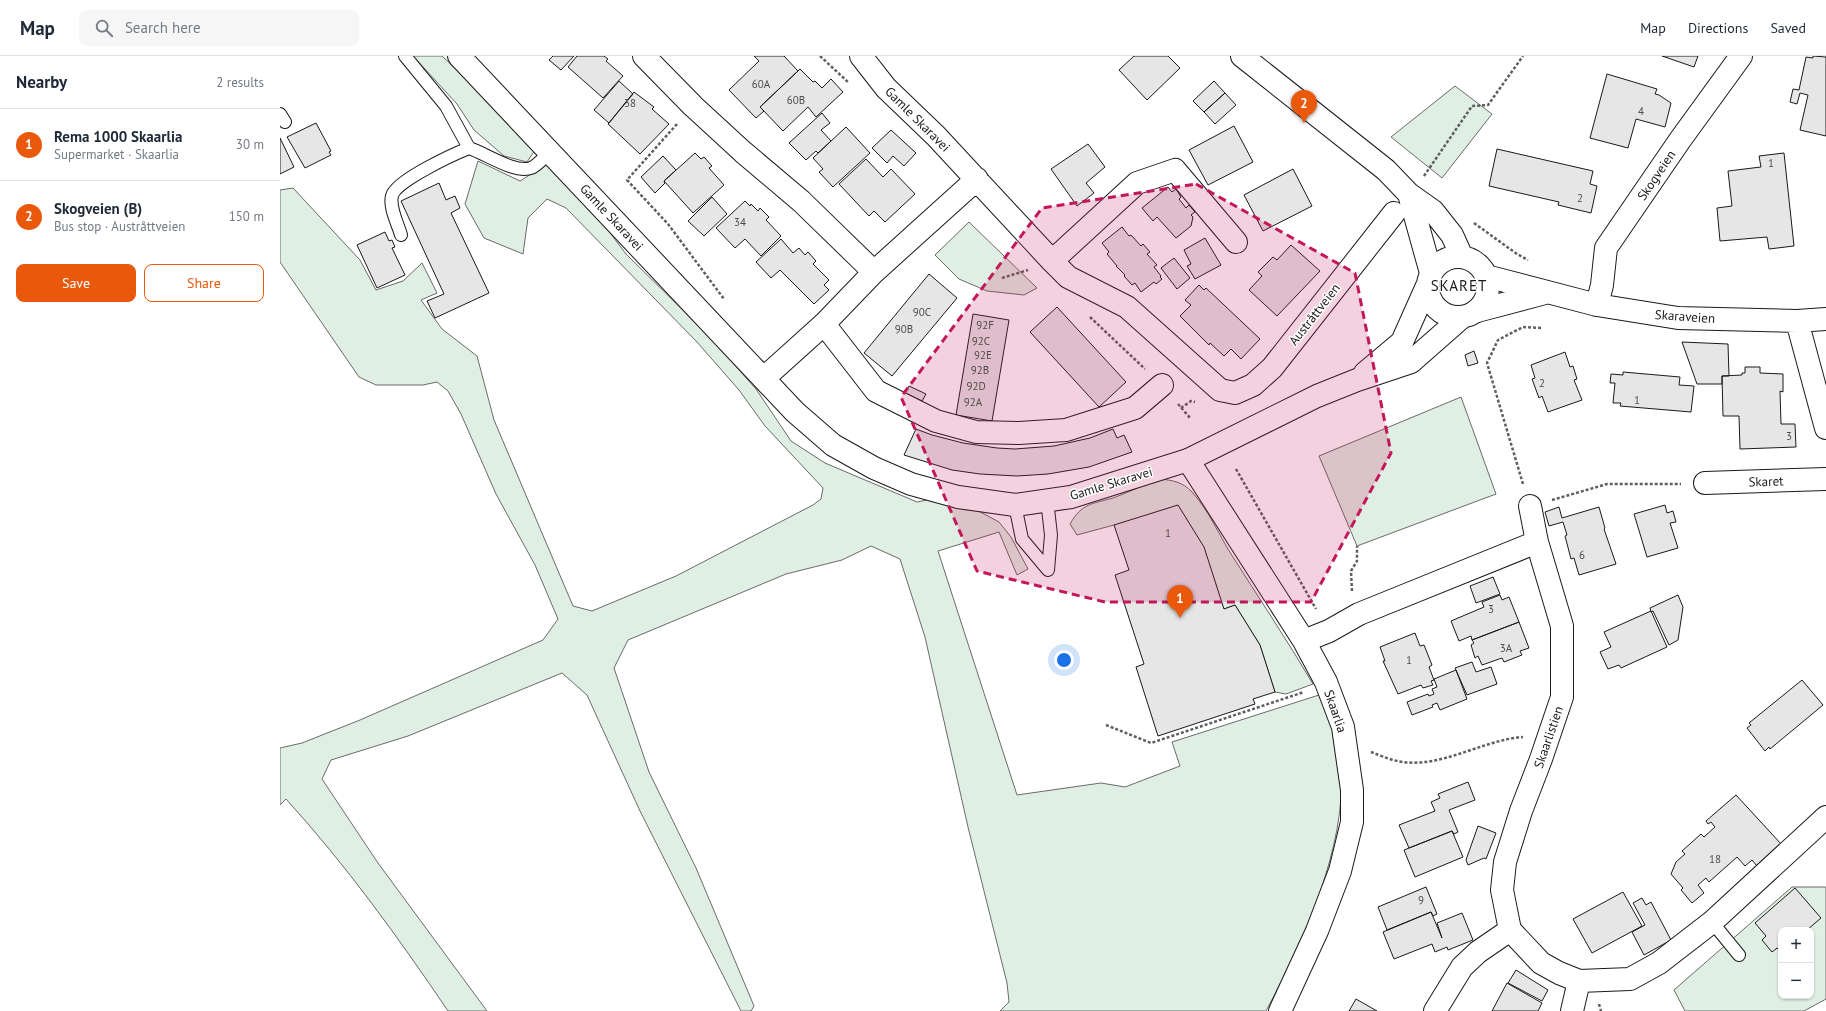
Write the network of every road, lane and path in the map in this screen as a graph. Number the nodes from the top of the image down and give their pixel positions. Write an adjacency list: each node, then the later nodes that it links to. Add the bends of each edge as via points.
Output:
1 (405, 56): 9 (lane, via 446,106)
2 (459, 56): 10 (street, Gamle Skaravei)
3 (644, 56): 8 (street)
4 (861, 56): 11 (street, Gamle Skaravei, via 886,88)
5 (1242, 56): 12 (street, via 1386,170)
6 (1523, 56): 12 (path, via 1488,106 1472,106)
7 (1741, 56): 24 (street, Skogveien, via 1606,248)
8 (693, 106): 20 (street, via 801,202); 25 (path, via 627,180 668,224)
9 (469, 148): 10 (lane, via 503,163 525,169 531,168); 15 (lane, via 449,156 396,188 391,203)
10 (550, 152): 31 (street, Gamle Skaravei)
11 (977, 179): 18 (street, Gamle Skaravei); 20 (street)
12 (1416, 186): 17 (street, via 1452,235); 22 (street)
13 (1394, 213): 34 (street, Austråttveien, via 1272,368 1253,385 1235,394)
14 (1468, 218): 19 (path)
15 (401, 235)
16 (1236, 242): 18 (street, via 1175,170 1136,183)
17 (1462, 257): 21 (street, via 1475,263); 22 (street, via 1450,258 1437,265)
18 (1052, 261): 34 (street, Gamle Skaravei, via 1068,277 1127,307)
19 (1529, 261)
20 (874, 272): 29 (street)
21 (1486, 276): 23 (street, Skaraveien); 26 (street, via 1488,291 1485,300)
22 (1429, 279): 26 (street, via 1429,298 1434,307 1451,317); 32 (street, Gamle Skaravei, via 1402,342)
23 (1545, 293): 24 (street, Skaraveien); 26 (street, Skaraveien)
24 (1597, 305): 28 (street, Skaraveien, via 1678,318)
25 (729, 306)
26 (1469, 314): 32 (street, Gamle Skaravei, via 1410,362)
27 (1826, 319): 28 (street, Skaraveien)
28 (1797, 321): 35 (street)
29 (824, 324): 31 (street); 33 (street, via 876,391 936,421 976,432 1066,430 1135,408)
30 (1543, 328): 41 (path, via 1523,327 1498,340 1487,364)
31 (764, 378): 40 (street, Gamle Skaravei, via 795,412 833,445 874,468 910,484 958,497)
32 (1357, 380): 36 (street, Gamle Skaravei, via 1317,396)
33 (1162, 385)
34 (1220, 390)
35 (1826, 428)
36 (1188, 460): 39 (street, Gamle Skaravei, via 1071,497); 45 (street, Skaarlia)
37 (1826, 479): 38 (street, Skaret)
38 (1705, 483): 41 (path, via 1607,484)
39 (1047, 500): 40 (street, Gamle Skaravei); 40 (lane, via 1051,535 1048,570 1022,539)
40 (1015, 505)
41 (1530, 506): 42 (street, Skaarlistien)
42 (1536, 542): 44 (street); 48 (street, Skaarlistien, via 1562,626 1562,697)
43 (1357, 546): 44 (path, via 1357,561 1351,571 1350,582)
44 (1359, 614): 45 (street)
45 (1304, 642): 55 (street, Skaarlia, via 1326,682 1343,727 1352,790 1352,822 1340,871 1317,931)
46 (1305, 692): 47 (path, via 1151,743)
47 (1106, 725)
48 (1549, 734): 49 (path, via 1516,737 1446,757 1416,762 1397,761); 52 (street, Skaarlistien, via 1505,862 1502,890)
49 (1371, 752)
50 (1826, 817): 51 (street)
51 (1712, 922): 53 (lane); 54 (street, via 1659,963 1630,979)
52 (1510, 930): 54 (street, via 1540,963); 56 (street, via 1478,952 1462,968)
53 (1739, 955)
54 (1580, 981): 57 (street)
55 (1280, 1011)
56 (1435, 1011)
57 (1572, 1011)

